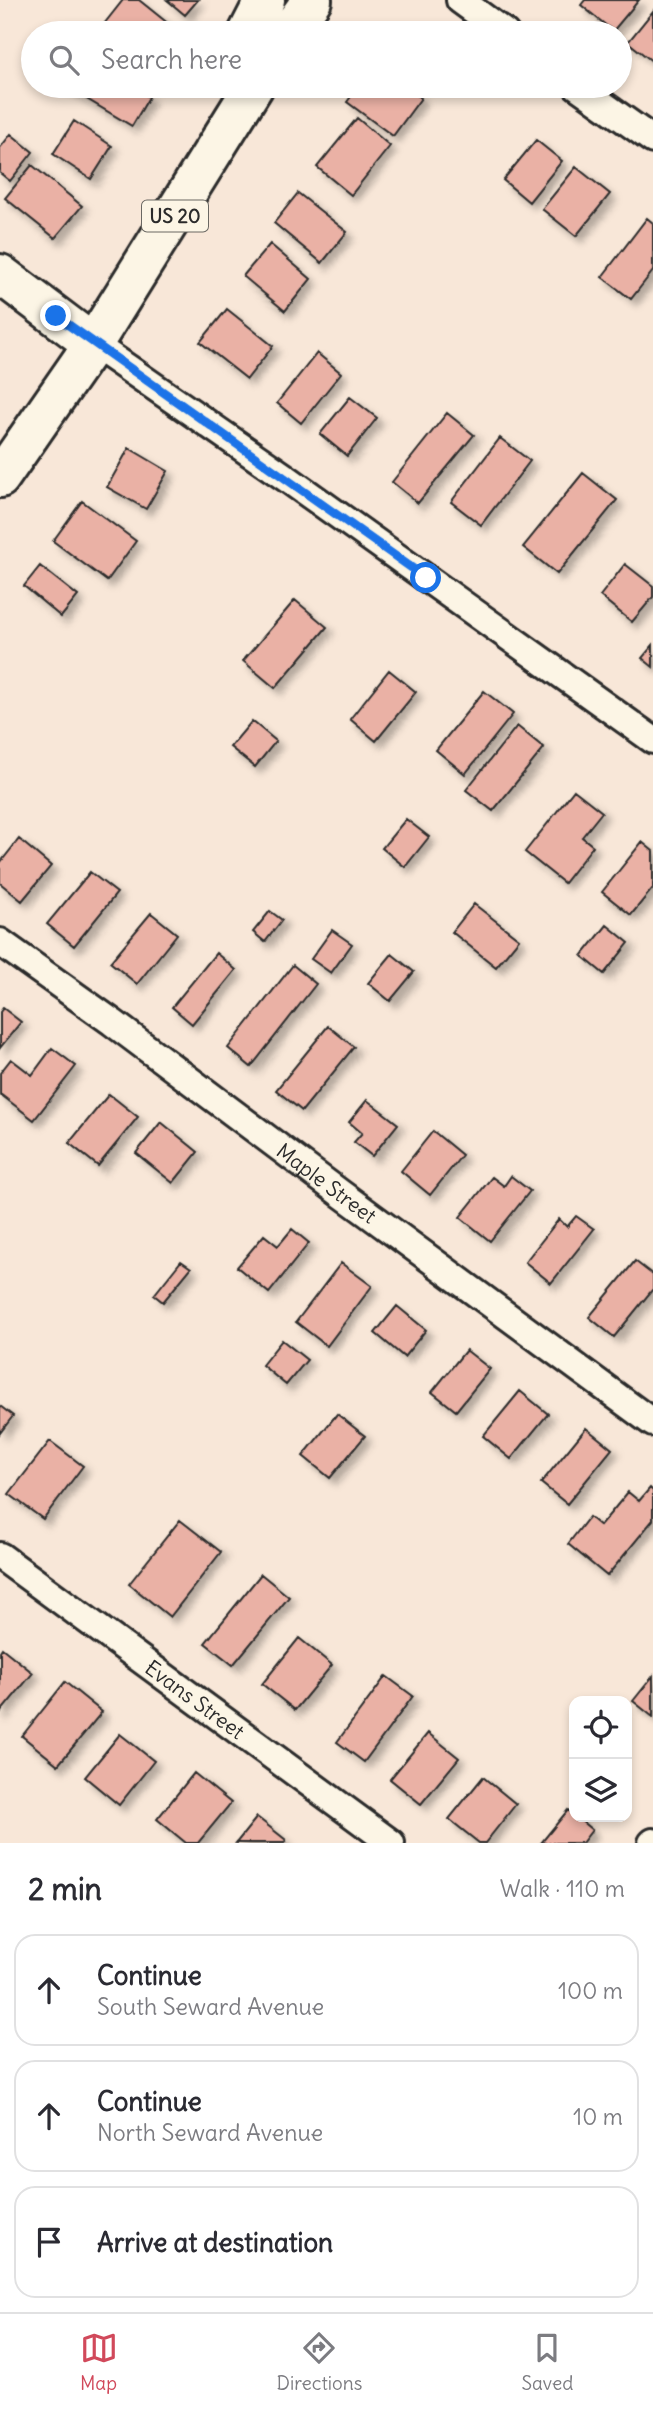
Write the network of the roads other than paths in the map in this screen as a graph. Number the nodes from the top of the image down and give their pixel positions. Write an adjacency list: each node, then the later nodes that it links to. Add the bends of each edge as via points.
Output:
1 (265, 0): 4 (main road)
2 (312, 0): 5 (main road)
3 (460, 0): 6 (street)
4 (254, 21)
5 (297, 21)
6 (489, 21)
7 (216, 98): 12 (main road, US 20)
8 (247, 98): 12 (main road, US 20)
9 (594, 98): 10 (street)
10 (653, 140)
11 (0, 274): 12 (main road)
12 (93, 344): 13 (main road, US 20); 14 (street)
13 (0, 478)
14 (653, 740)
15 (0, 942): 16 (street, Maple Street)
16 (653, 1423)
17 (0, 1556): 18 (street, Evans Street)
18 (391, 1843)

